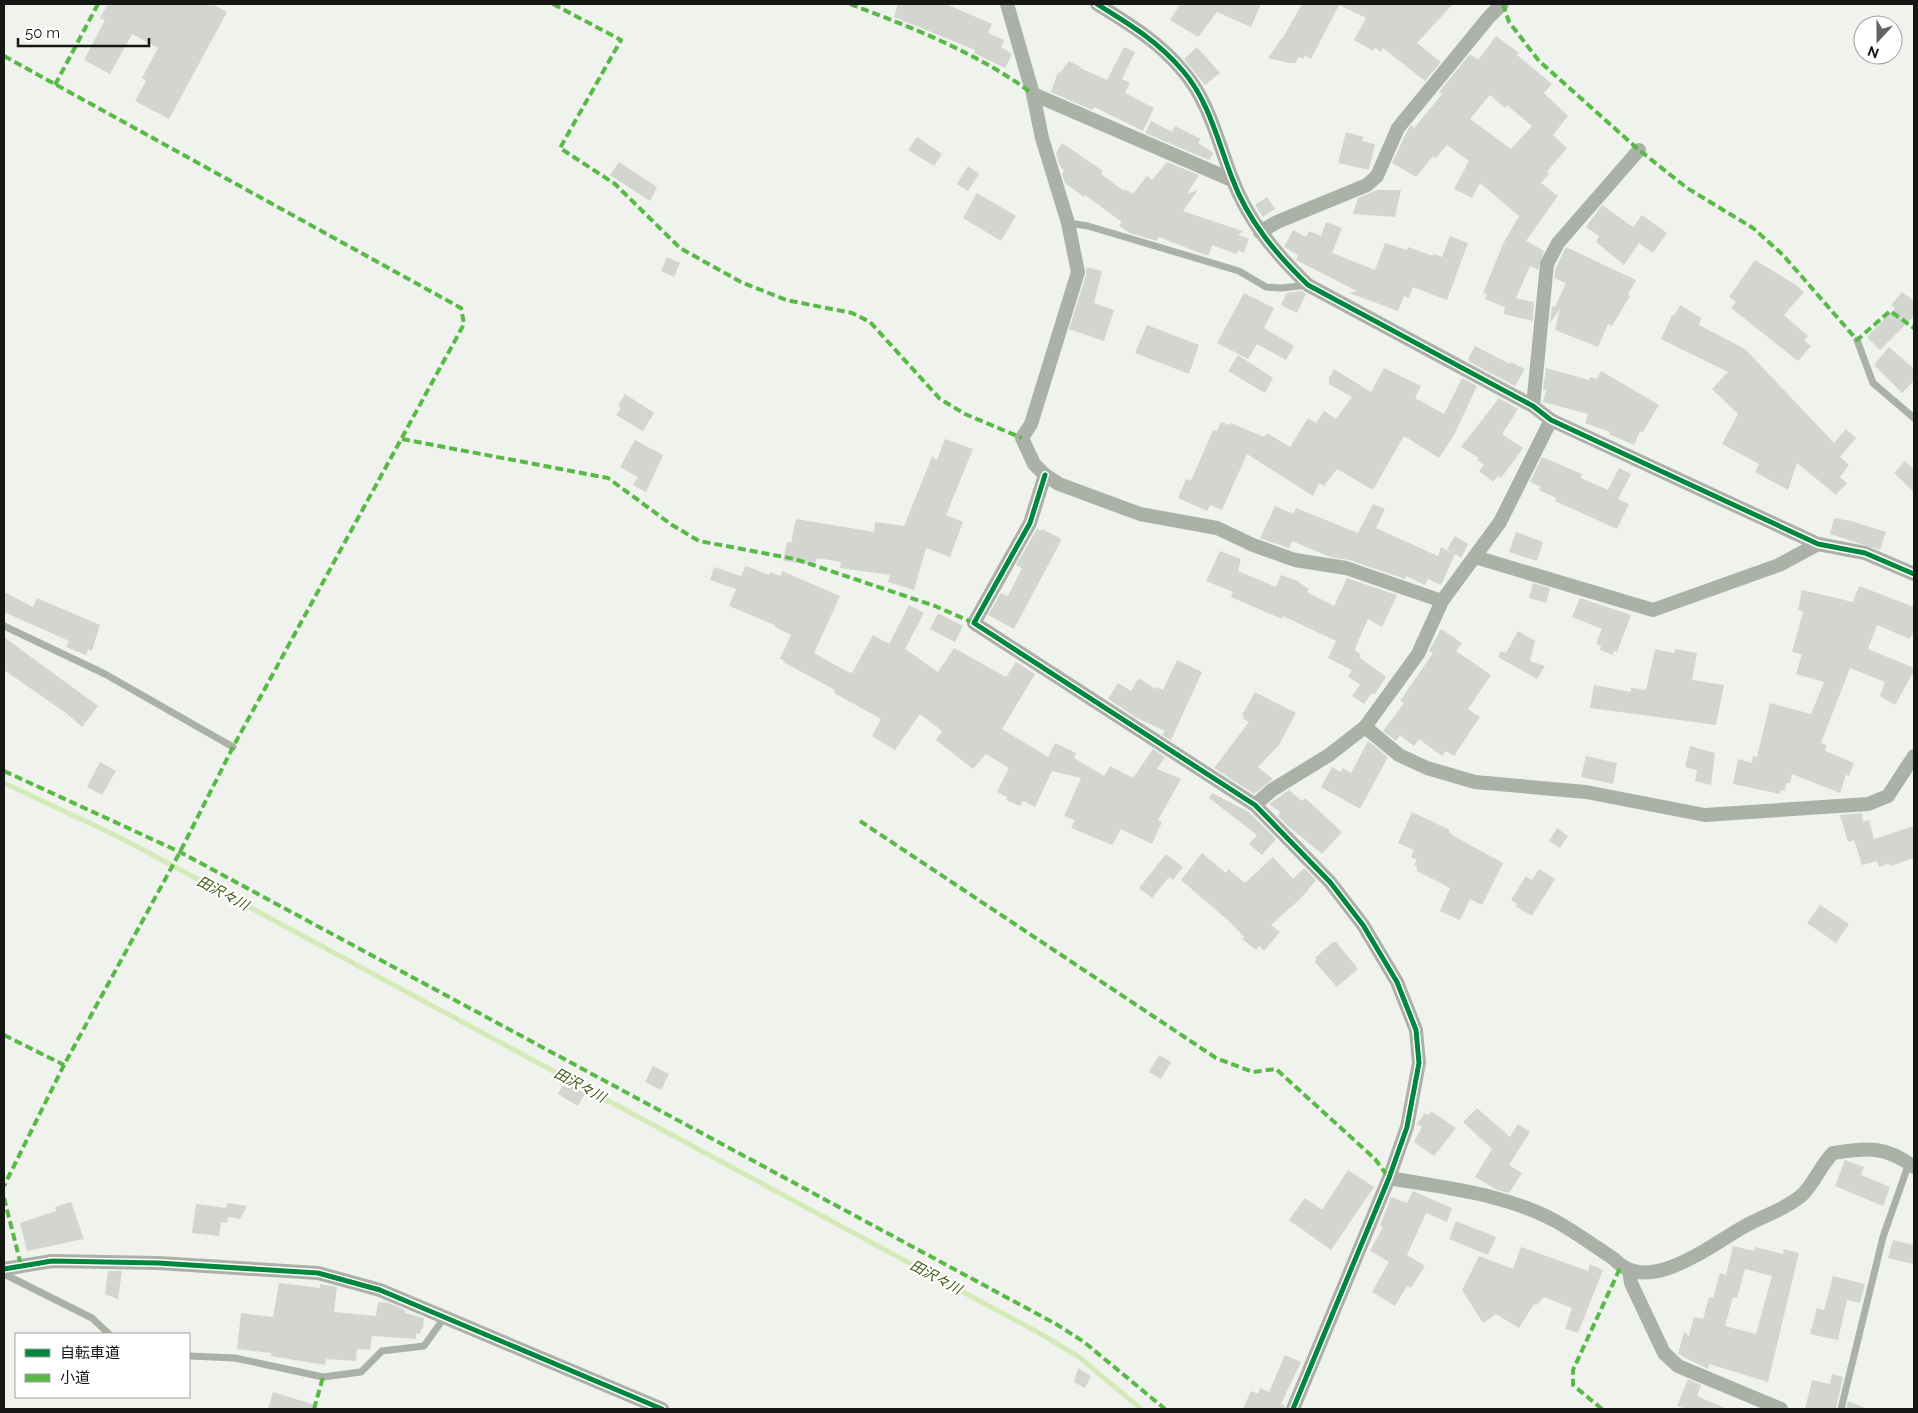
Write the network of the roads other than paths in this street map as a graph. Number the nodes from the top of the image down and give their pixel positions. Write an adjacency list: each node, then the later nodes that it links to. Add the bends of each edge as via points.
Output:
1 (1007, 4): 4 (street)
2 (1097, 4): 6 (street, via 1149,36 1184,72 1211,118)
3 (1502, 4): 8 (street, via 1398,128 1377,176 1367,185)
4 (1033, 94): 6 (street); 7 (street, via 1042,138)
5 (1639, 150): 11 (street, via 1558,243 1547,264)
6 (1232, 180): 8 (street)
7 (1068, 222): 9 (lane, via 1238,271 1266,286); 14 (street, via 1078,272 1031,424 1022,438 1034,464)
8 (1260, 232): 9 (street, via 1279,257)
9 (1308, 285): 11 (street)
10 (1857, 340): 12 (lane, via 1872,383)
11 (1533, 406): 13 (street)
12 (1914, 418)
13 (1552, 420): 15 (street); 16 (street, via 1500,522)
14 (1044, 475): 18 (street, via 1140,514 1217,528 1295,560 1346,568); 23 (street, via 1030,523 974,622)
15 (1818, 544): 16 (street, via 1779,565 1653,610); 17 (street, via 1865,553)
16 (1474, 557): 18 (street)
17 (1914, 574)
18 (1442, 601): 20 (street, via 1418,654)
19 (4, 626): 21 (lane, via 104,674)
20 (1365, 727): 22 (street, via 1399,755 1427,768 1475,782 1586,792 1705,815 1874,803 1888,796); 23 (street, via 1329,755 1272,790)
21 (233, 747)
22 (1914, 756)
23 (1255, 806): 25 (street, via 1330,882 1363,925 1397,982 1416,1030 1419,1063 1407,1127)
24 (1912, 1165): 27 (street, via 1885,1150 1869,1148 1833,1153 1802,1195 1778,1211 1747,1225 1690,1260 1659,1271); 35 (lane, via 1883,1237)
25 (1389, 1178): 27 (street, via 1489,1196 1522,1207 1558,1222); 33 (street)
26 (4, 1269): 29 (street, via 52,1261 158,1263 318,1273 380,1290)
27 (1629, 1270): 34 (street, via 1631,1283 1664,1353 1678,1366)
28 (4, 1274): 30 (lane, via 92,1318)
29 (444, 1318): 31 (lane, via 424,1346 382,1351 361,1372 323,1377 235,1358); 32 (street)
30 (108, 1333)
31 (190, 1356)
32 (662, 1409)
33 (1293, 1409)
34 (1781, 1409)
35 (1841, 1409)

